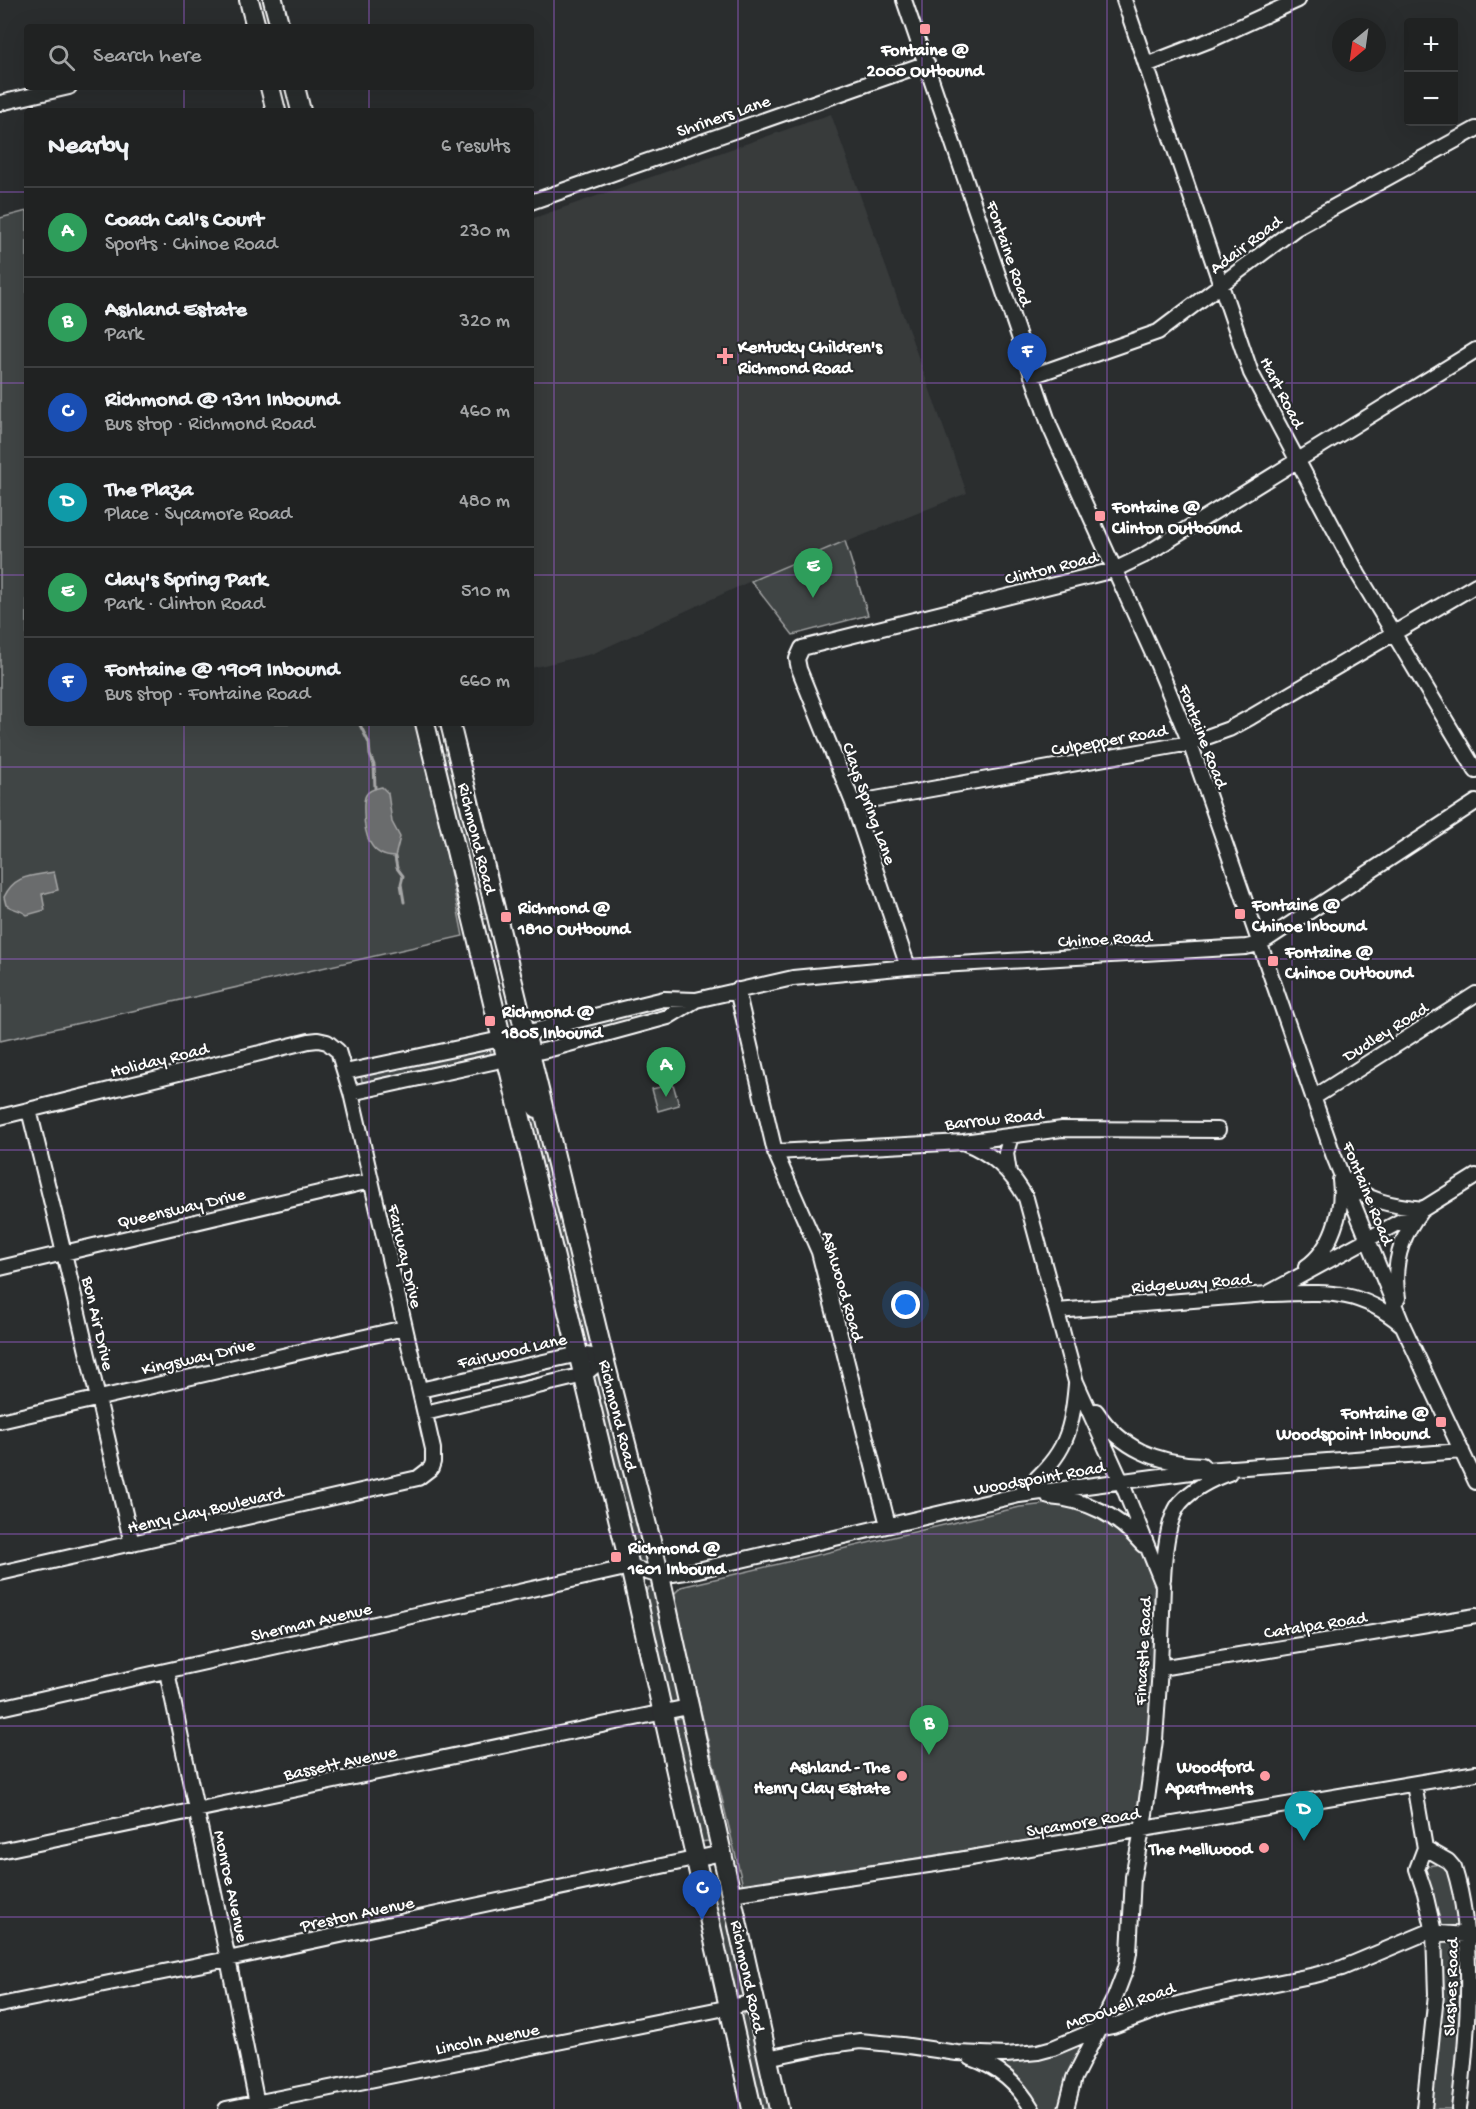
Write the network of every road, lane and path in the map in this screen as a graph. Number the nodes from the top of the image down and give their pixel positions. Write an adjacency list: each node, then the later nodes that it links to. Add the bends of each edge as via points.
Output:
1 (249, 0): 6 (main road)
2 (273, 0): 7 (main road)
3 (904, 0): 8 (street, Fontaine Road)
4 (1124, 0): 9 (street, Hart Road)
5 (1298, 0): 9 (street)
6 (255, 24)
7 (279, 24)
8 (927, 63): 17 (street, Shriners Lane); 20 (street, Fontaine Road)
9 (1146, 65): 18 (street, Hart Road)
10 (56, 90): 13 (street)
11 (271, 90): 14 (main road)
12 (296, 90): 15 (main road)
13 (0, 103)
14 (275, 108)
15 (300, 108)
16 (1476, 129): 18 (street, Adair Road, via 1296,228)
17 (534, 201)
18 (1221, 284): 20 (street, Adair Road, via 1158,332); 21 (street, Hart Road, via 1251,373)
19 (1476, 350): 21 (street, Clinton Road)
20 (1032, 376): 22 (street, Fontaine Road)
21 (1298, 461): 22 (street, Clinton Road); 24 (street, Hart Road)
22 (1114, 570): 25 (street, Clinton Road, via 802,648); 28 (street, Fontaine Road)
23 (1476, 585): 24 (street, Culpepper Road)
24 (1393, 633): 28 (street, Culpepper Road, via 1229,729); 29 (street, Hart Road)
25 (798, 653): 31 (street, Clays Spring Lane, via 801,672)
26 (426, 726): 38 (main road, Richmond Road, via 475,928)
27 (451, 726): 38 (main road, Richmond Road)
28 (1190, 743): 31 (street, Culpepper Road); 32 (street, Fontaine Road)
29 (1476, 771)
30 (1476, 802): 32 (street, Chinoe Road)
31 (853, 803): 33 (street, Clays Spring Lane)
32 (1259, 944): 33 (street, Chinoe Road, via 1231,949); 41 (street, Fontaine Road)
33 (908, 967): 34 (street, Chinoe Road, via 793,978)
34 (737, 990): 36 (street, Chinoe Road); 47 (street, Ashwood Road)
35 (1476, 994): 41 (street, Dudley Road)
36 (696, 999): 38 (street, Chinoe Road, via 664,999); 38 (street, Chinoe Road, via 668,1017)
37 (327, 1042): 39 (street, Fairway Drive, via 341,1055); 42 (street, Holiday Road, via 309,1041)
38 (516, 1045): 39 (street); 40 (street); 60 (main road, Richmond Road); 61 (main road, Richmond Road, via 526,1085 552,1137)
39 (345, 1072): 40 (street, Fairway Drive)
40 (351, 1093): 51 (street, Fairway Drive)
41 (1313, 1098): 48 (street, Fontaine Road)
42 (29, 1110): 43 (street, Holiday Road); 54 (street, Bon Air Drive)
43 (0, 1117)
44 (1218, 1130): 45 (street, Barrow Road, via 1062,1129)
45 (1011, 1136): 46 (street, Barrow Road); 49 (street, via 1006,1153)
46 (963, 1142): 47 (street, Barrow Road); 49 (street, Fincastle Road, via 984,1151)
47 (775, 1152): 74 (street, Ashwood Road, via 819,1252)
48 (1339, 1169): 52 (street, via 1352,1185 1371,1197); 53 (street, Fontaine Road); 56 (street, via 1340,1202 1328,1240 1312,1263)
49 (1009, 1173): 57 (street, Fincastle Road, via 1030,1209)
50 (1476, 1176): 52 (street, Ridgeway Road)
51 (370, 1181): 54 (street, Queensway Drive); 59 (street, Fairway Drive)
52 (1423, 1209): 53 (street, Ridgeway Road); 58 (street, via 1397,1255 1395,1284)
53 (1368, 1240): 56 (street, Ridgeway Road); 58 (street, Fontaine Road)
54 (64, 1253): 55 (street, Queensway Drive); 65 (street, Bon Air Drive)
55 (0, 1268)
56 (1267, 1294): 57 (street, Ridgeway Road); 58 (street, via 1333,1293 1356,1298 1384,1311)
57 (1057, 1311): 63 (street, Fincastle Road)
58 (1403, 1326): 68 (street, Fontaine Road)
59 (404, 1328): 64 (street, Fairway Drive); 65 (street, Kingsway Drive)
60 (579, 1354): 61 (street, Fairwood Lane); 62 (main road, Richmond Road); 64 (street, Fairwood Lane)
61 (604, 1358): 62 (street); 79 (main road, Richmond Road)
62 (584, 1375): 66 (street); 77 (main road, Richmond Road)
63 (1076, 1382): 69 (street, via 1110,1430 1135,1449 1180,1463); 71 (street, Fincastle Road); 73 (street, via 1072,1418 1063,1446)
64 (420, 1390): 66 (street, Fairway Drive)
65 (97, 1398): 67 (street, Kingsway Drive); 75 (street, Bon Air Drive)
66 (425, 1413): 70 (street, Fairway Drive, via 433,1462)
67 (0, 1421)
68 (1462, 1451): 69 (street, Woodspoint Road); 72 (street, Fontaine Road)
69 (1240, 1468): 71 (street, Woodspoint Road); 80 (street, via 1202,1486 1178,1506 1166,1546)
70 (418, 1478): 75 (street, Henry Clay Boulevard)
71 (1121, 1481): 73 (street, Woodspoint Road); 76 (street, Fincastle Road)
72 (1476, 1482)
73 (1019, 1495): 74 (street, Woodspoint Road); 76 (street, via 1066,1498 1097,1508 1124,1525)
74 (888, 1525): 79 (street, Woodspoint Road)
75 (132, 1545): 78 (street, Henry Clay Boulevard)
76 (1153, 1559): 80 (street, Fincastle Road)
77 (630, 1567): 79 (street, Woodspoint Road); 83 (street, Sherman Avenue); 86 (main road, Richmond Road)
78 (0, 1573)
79 (660, 1576): 84 (main road, Richmond Road)
80 (1163, 1585): 82 (street, Fincastle Road)
81 (1476, 1616): 82 (street, Catalpa Road)
82 (1160, 1668): 90 (street, Fincastle Road, via 1153,1766)
83 (168, 1672): 85 (street, Sherman Avenue); 89 (street, Monroe Avenue)
84 (688, 1707): 86 (street, Bassett Avenue); 93 (main road, Richmond Road)
85 (0, 1708)
86 (663, 1712): 89 (street, Bassett Avenue); 94 (main road, Richmond Road)
87 (1476, 1773): 88 (street, Sycamore Road)
88 (1414, 1784): 90 (street, Sycamore Road); 91 (street)
89 (198, 1810): 92 (street, Bassett Avenue); 100 (street, Monroe Avenue)
90 (1142, 1830): 97 (street, Sycamore Road); 104 (street, Fincastle Road, via 1133,1877 1126,1968)
91 (1425, 1848): 95 (street, Slashes Road); 96 (street)
92 (0, 1851)
93 (722, 1853): 94 (street, Preston Avenue); 97 (main road, Richmond Road)
94 (696, 1859): 100 (street, Preston Avenue); 103 (main road, Richmond Road)
95 (1443, 1859): 96 (street); 99 (street, Slashes Road, via 1457,1876)
96 (1418, 1865): 98 (street, Slashes Road)
97 (731, 1894): 101 (main road, Richmond Road)
98 (1434, 1932): 99 (street, McDowell Road); 104 (street, McDowell Road, via 1316,1975 1202,1998); 113 (street, Slashes Road, via 1436,1995)
99 (1474, 1935): 114 (street, Slashes Road)
100 (228, 1959): 102 (street, Preston Avenue); 107 (street, Monroe Avenue)
101 (754, 2002): 103 (street, Lincoln Avenue); 106 (main road, Richmond Road)
102 (0, 2005)
103 (730, 2007): 107 (street, Lincoln Avenue); 109 (main road, Richmond Road)
104 (1098, 2029): 105 (street, McDowell Road, via 1038,2052); 112 (street, Fincastle Road, via 1077,2071)
105 (957, 2053): 106 (street, McDowell Road, via 860,2041); 111 (street, via 1001,2072)
106 (767, 2058): 110 (main road, Richmond Road)
107 (257, 2106): 108 (street, Lincoln Avenue)
108 (226, 2109)
109 (752, 2109)
110 (779, 2109)
111 (1032, 2109)
112 (1066, 2109)
113 (1424, 2109)
114 (1458, 2109)

